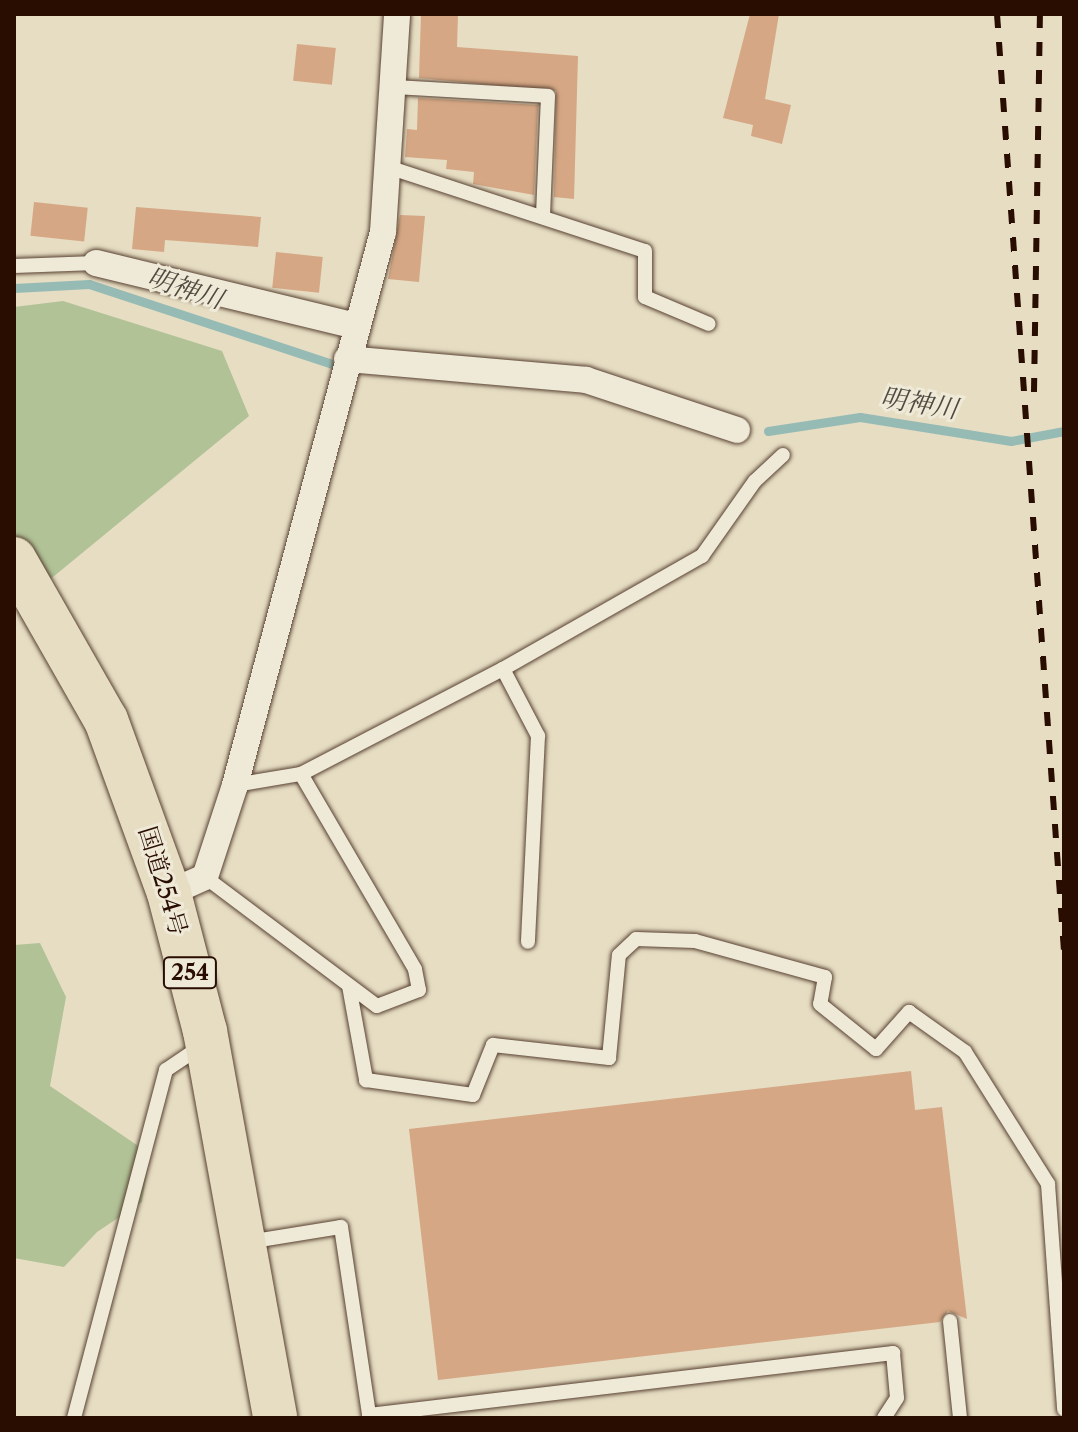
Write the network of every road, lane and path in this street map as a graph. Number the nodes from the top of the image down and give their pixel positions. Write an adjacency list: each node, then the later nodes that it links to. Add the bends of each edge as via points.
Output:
1 (397, 14): 2 (street)
2 (393, 87): 3 (street); 4 (lane, via 548,96)
3 (388, 167): 4 (lane); 8 (street, via 383,232)
4 (543, 217): 7 (lane, via 645,251 645,297)
5 (96, 263): 6 (lane); 8 (street)
6 (14, 266)
7 (709, 324)
8 (356, 326): 9 (street)
9 (347, 359): 10 (street, via 586,380); 15 (street)
10 (737, 430)
11 (783, 455): 13 (lane, via 702,556)
12 (14, 559): 16 (highway, 国道254号 / 254, via 106,720)
13 (503, 669): 14 (lane); 17 (lane, via 538,736)
14 (301, 774): 15 (lane); 18 (lane, via 415,969 419,990 377,1006)
15 (235, 785): 16 (street)
16 (187, 885): 18 (lane, via 241,897); 19 (highway, 国道254号 / 254)
17 (528, 942)
18 (349, 986): 22 (lane, via 366,1080 473,1095 493,1045 609,1058 619,955 636,939 695,941 825,977 820,1004 876,1049 909,1012 965,1052 1048,1184)
19 (207, 1043): 20 (highway, 国道254号 / 254); 23 (lane, via 166,1070)
20 (244, 1242): 24 (highway, 国道254号 / 254); 25 (lane, via 341,1227 369,1415 893,1353 897,1398)
21 (950, 1321): 26 (lane)
22 (1064, 1409)
23 (74, 1418)
24 (275, 1418)
25 (884, 1418)
26 (960, 1418)

